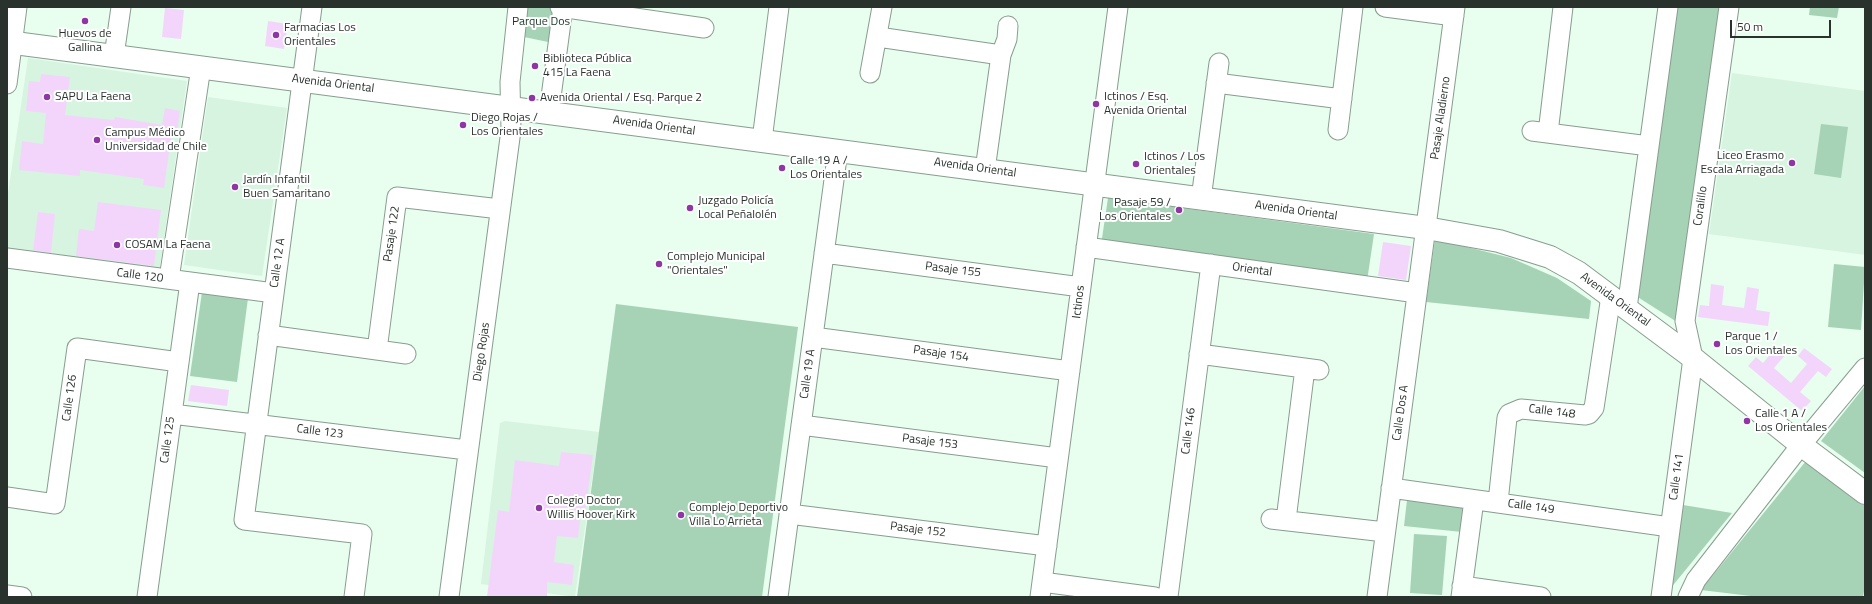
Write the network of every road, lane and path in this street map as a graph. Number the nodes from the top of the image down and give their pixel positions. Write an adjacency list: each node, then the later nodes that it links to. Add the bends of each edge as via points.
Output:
1 (17, 7): 19 (street)
2 (121, 7): 21 (street)
3 (312, 7): 25 (street, Calle 12 A)
4 (518, 7): 29 (street, Diego Rojas)
5 (562, 7): 15 (street); 30 (street)
6 (779, 7): 32 (street)
7 (882, 7): 18 (street)
8 (1118, 7): 36 (street, Ictinos)
9 (1353, 7): 28 (street)
10 (1385, 7): 14 (street)
11 (1563, 7): 33 (street, via 1540,132)
12 (1668, 7): 33 (street)
13 (1729, 7): 55 (street, Coralillo, via 1685,321)
14 (1455, 12): 39 (street, Pasaje Aladierno)
15 (670, 15): 17 (street)
16 (1008, 26): 20 (street, via 1007,39)
17 (704, 28)
18 (878, 37): 20 (street); 24 (street)
19 (10, 42): 21 (main road, Avenida Oriental); 27 (street)
20 (1001, 55): 35 (street)
21 (114, 56): 23 (main road, Avenida Oriental)
22 (1219, 63): 26 (street)
23 (201, 67): 25 (main road, Avenida Oriental); 44 (street)
24 (870, 72)
25 (302, 80): 29 (main road, Avenida Oriental); 47 (street, Calle 12 A)
26 (1216, 83): 28 (street); 37 (street)
27 (7, 84)
28 (1342, 99): 31 (street)
29 (510, 107): 30 (main road, Avenida Oriental); 38 (street, Diego Rojas, via 511,130)
30 (549, 112): 32 (main road, Avenida Oriental)
31 (1338, 130)
32 (762, 140): 34 (main road, Avenida Oriental)
33 (1649, 146): 49 (street)
34 (838, 150): 35 (main road, Avenida Oriental); 41 (street, Calle 19 A)
35 (985, 170): 36 (main road, Avenida Oriental)
36 (1094, 184): 37 (main road, Avenida Oriental); 40 (street, Ictinos)
37 (1201, 199): 39 (main road, Avenida Oriental)
38 (500, 210): 52 (street, Pasaje 122, via 397,197); 63 (street, Diego Rojas)
39 (1426, 228): 48 (street, Calle Dos A); 49 (main road, Avenida Oriental, via 1485,237 1532,250 1567,266)
40 (1086, 247): 43 (street, Oriental); 46 (street, Ictinos)
41 (824, 253): 46 (street, Pasaje 155); 51 (street, Calle 19 A)
42 (7, 258): 44 (street, Calle 120)
43 (1211, 264): 48 (street, Oriental); 54 (street, Calle 146)
44 (169, 280): 45 (street, Calle 120)
45 (190, 282): 47 (street, Calle 120); 56 (street, Calle 125)
46 (1081, 286): 58 (street, Ictinos)
47 (274, 293): 50 (street, Calle 12 A)
48 (1417, 293): 65 (street, Calle Dos A)
49 (1619, 302): 55 (main road, Avenida Oriental); 69 (street, Calle 148, via 1594,408 1589,414 1585,416 1521,409 1509,414)
50 (268, 335): 52 (street); 60 (street, Calle 12 A)
51 (813, 336): 58 (street, Pasaje 154); 61 (street, Calle 19 A)
52 (377, 350): 53 (street)
53 (406, 354)
54 (1200, 354): 72 (street, via 1312,369 1278,520); 83 (street, Calle 146)
55 (1693, 358): 62 (main road, Avenida Oriental); 71 (street, Calle 141)
56 (179, 362): 59 (street, Calle 125); 67 (street, Calle 126, via 77,348 55,504)
57 (1865, 368): 62 (street)
58 (1070, 371): 64 (street, Ictinos)
59 (172, 414): 60 (street, Calle 123); 78 (street, Calle 125)
60 (256, 425): 63 (street, Calle 123); 79 (street, Calle 12 A, via 244,520 362,534)
61 (801, 425): 64 (street, Pasaje 153); 70 (street, Calle 19 A)
62 (1801, 445): 66 (main road, Avenida Oriental); 87 (street, via 1696,580)
63 (467, 450): 80 (street, Diego Rojas)
64 (1058, 458): 73 (street, Ictinos)
65 (1391, 488): 68 (street, Calle 149); 72 (street, Calle Dos A)
66 (1865, 493)
67 (7, 497)
68 (1474, 500): 69 (street, Calle 149); 75 (street)
69 (1498, 502): 71 (street, Calle 149)
70 (789, 514): 73 (street, Pasaje 152); 81 (street, Calle 19 A)
71 (1670, 527): 86 (street, Calle 141)
72 (1385, 532): 84 (street, Calle Dos A)
73 (1047, 546): 74 (street, Ictinos)
74 (1041, 590): 82 (street)
75 (1461, 592): 85 (street)
76 (7, 595): 77 (street)
77 (22, 597)
78 (147, 597)
79 (354, 597)
80 (449, 597)
81 (778, 597)
82 (1155, 597)
83 (1168, 597)
84 (1377, 597)
85 (1541, 597)
86 (1661, 597)
87 (1688, 597)

